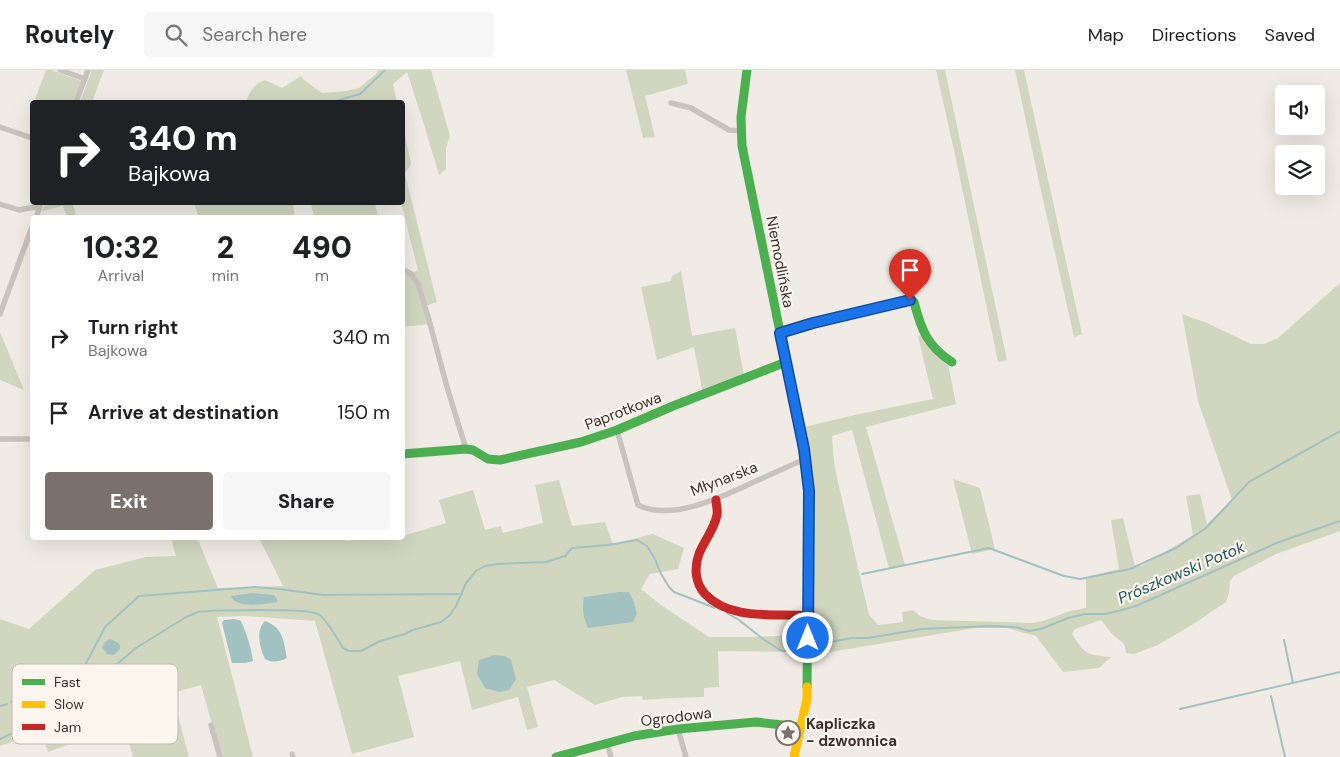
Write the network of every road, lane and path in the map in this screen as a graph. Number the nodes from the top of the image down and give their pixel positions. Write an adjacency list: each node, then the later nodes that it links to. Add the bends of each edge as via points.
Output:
1 (60, 70): 4 (street)
2 (88, 70): 4 (street)
3 (747, 70): 8 (street, Niemodlińska)
4 (85, 79): 5 (street)
5 (77, 100)
6 (671, 103): 8 (street, via 691,108 729,130)
7 (0, 127): 9 (street)
8 (741, 131): 15 (street, Niemodlińska)
9 (30, 137)
10 (0, 204): 11 (street, via 19,210)
11 (36, 205)
12 (30, 232): 14 (street)
13 (405, 271): 21 (street, via 418,284)
14 (0, 314)
15 (780, 333): 16 (street, Niemodlińska); 17 (street, via 910,300 914,302 919,322 932,348)
16 (786, 362): 18 (street, Paprotkowa); 23 (street, Niemodlińska)
17 (952, 362)
18 (618, 430): 21 (street, Paprotkowa, via 504,460 488,459); 24 (street, Młynarska, via 638,505 666,511)
19 (30, 438): 20 (street)
20 (0, 439)
21 (466, 449): 22 (street, Paprotkowa)
22 (405, 454)
23 (805, 459): 24 (street, Młynarska); 25 (street, Niemodlińska, via 809,491)
24 (716, 500): 25 (street, via 717,514 698,555 696,567 700,588 707,597 738,612)
25 (808, 616): 27 (street, Niemodlińska, via 807,700)
26 (211, 725): 30 (street)
27 (801, 727): 28 (street, Ogrodowa, via 756,722); 34 (street, Niemodlińska)
28 (678, 730): 29 (street, Ogrodowa); 33 (street)
29 (607, 743): 31 (street, Ogrodowa); 32 (street)
30 (220, 757)
31 (556, 757)
32 (611, 757)
33 (686, 757)
34 (794, 757)

